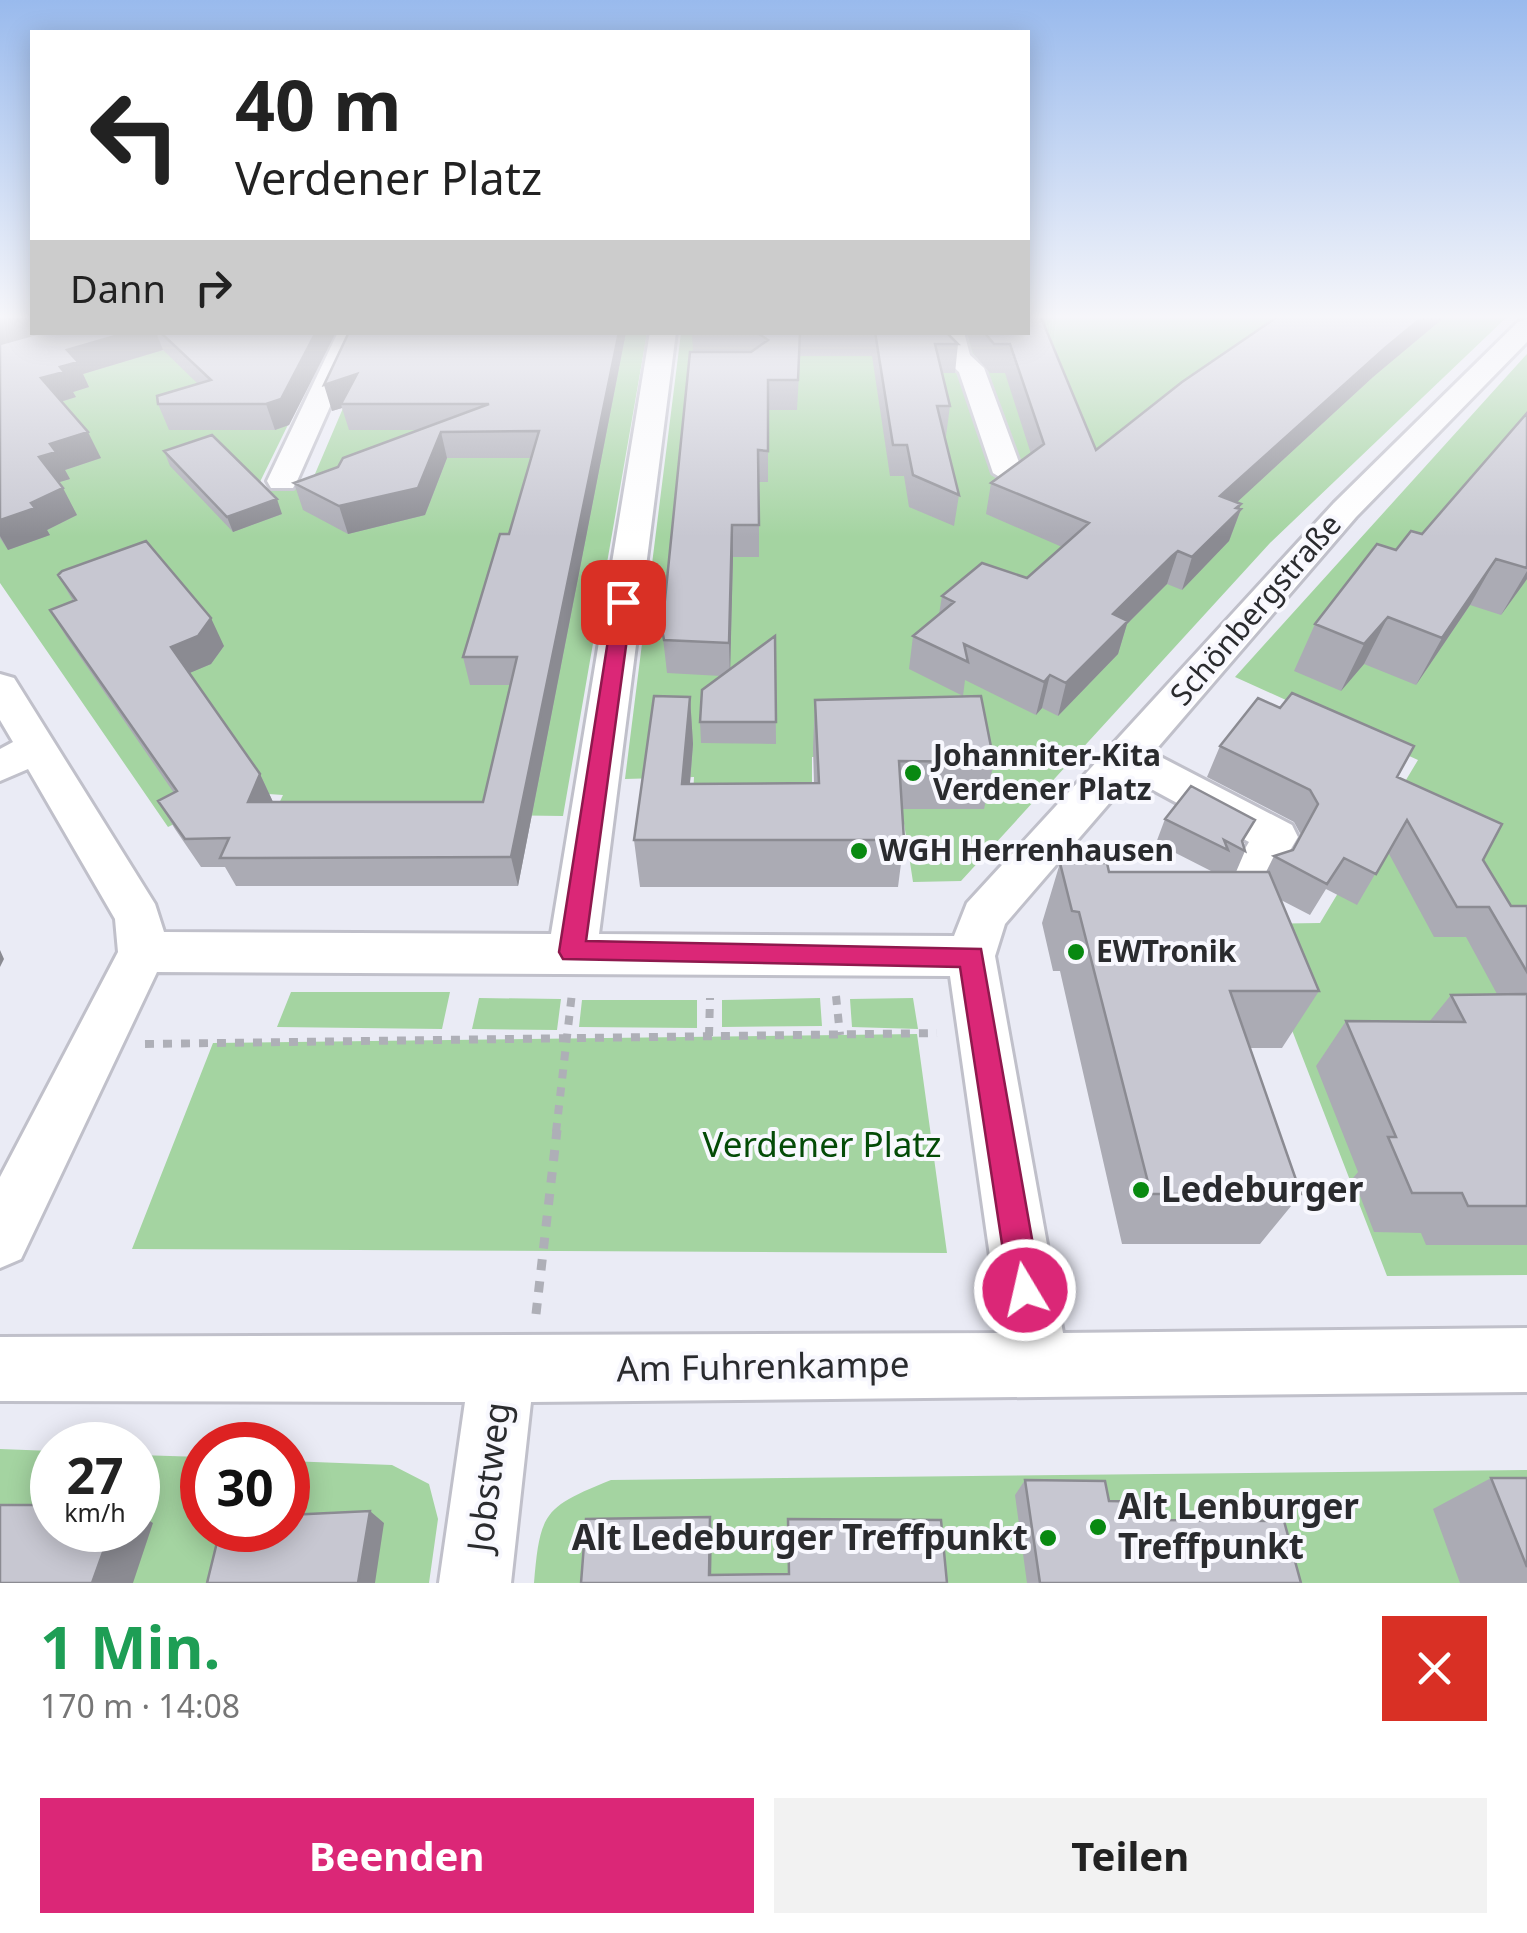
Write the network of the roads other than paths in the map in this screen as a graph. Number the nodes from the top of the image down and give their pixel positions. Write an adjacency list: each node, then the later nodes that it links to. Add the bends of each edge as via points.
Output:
1 (325, 389): 6 (street)
2 (671, 389): 12 (street)
3 (978, 389): 5 (street)
4 (1465, 389): 9 (street, Schönbergstraße, via 1345,510)
5 (1008, 473)
6 (282, 482)
7 (0, 687): 8 (street)
8 (18, 757): 11 (street, via 138,917)
9 (1126, 757): 10 (street, via 1276,837); 13 (street, Schönbergstraße, via 984,916)
10 (1257, 866)
11 (142, 952): 12 (street); 14 (street)
12 (574, 952): 13 (street)
13 (972, 956): 16 (street)
14 (0, 1238)
15 (1527, 1360): 16 (street, Am Fuhrenkampe)
16 (1037, 1363): 18 (street, Am Fuhrenkampe)
17 (0, 1368): 18 (street, Am Fuhrenkampe)
18 (516, 1370): 19 (street, Jobstweg)
19 (475, 1583)

